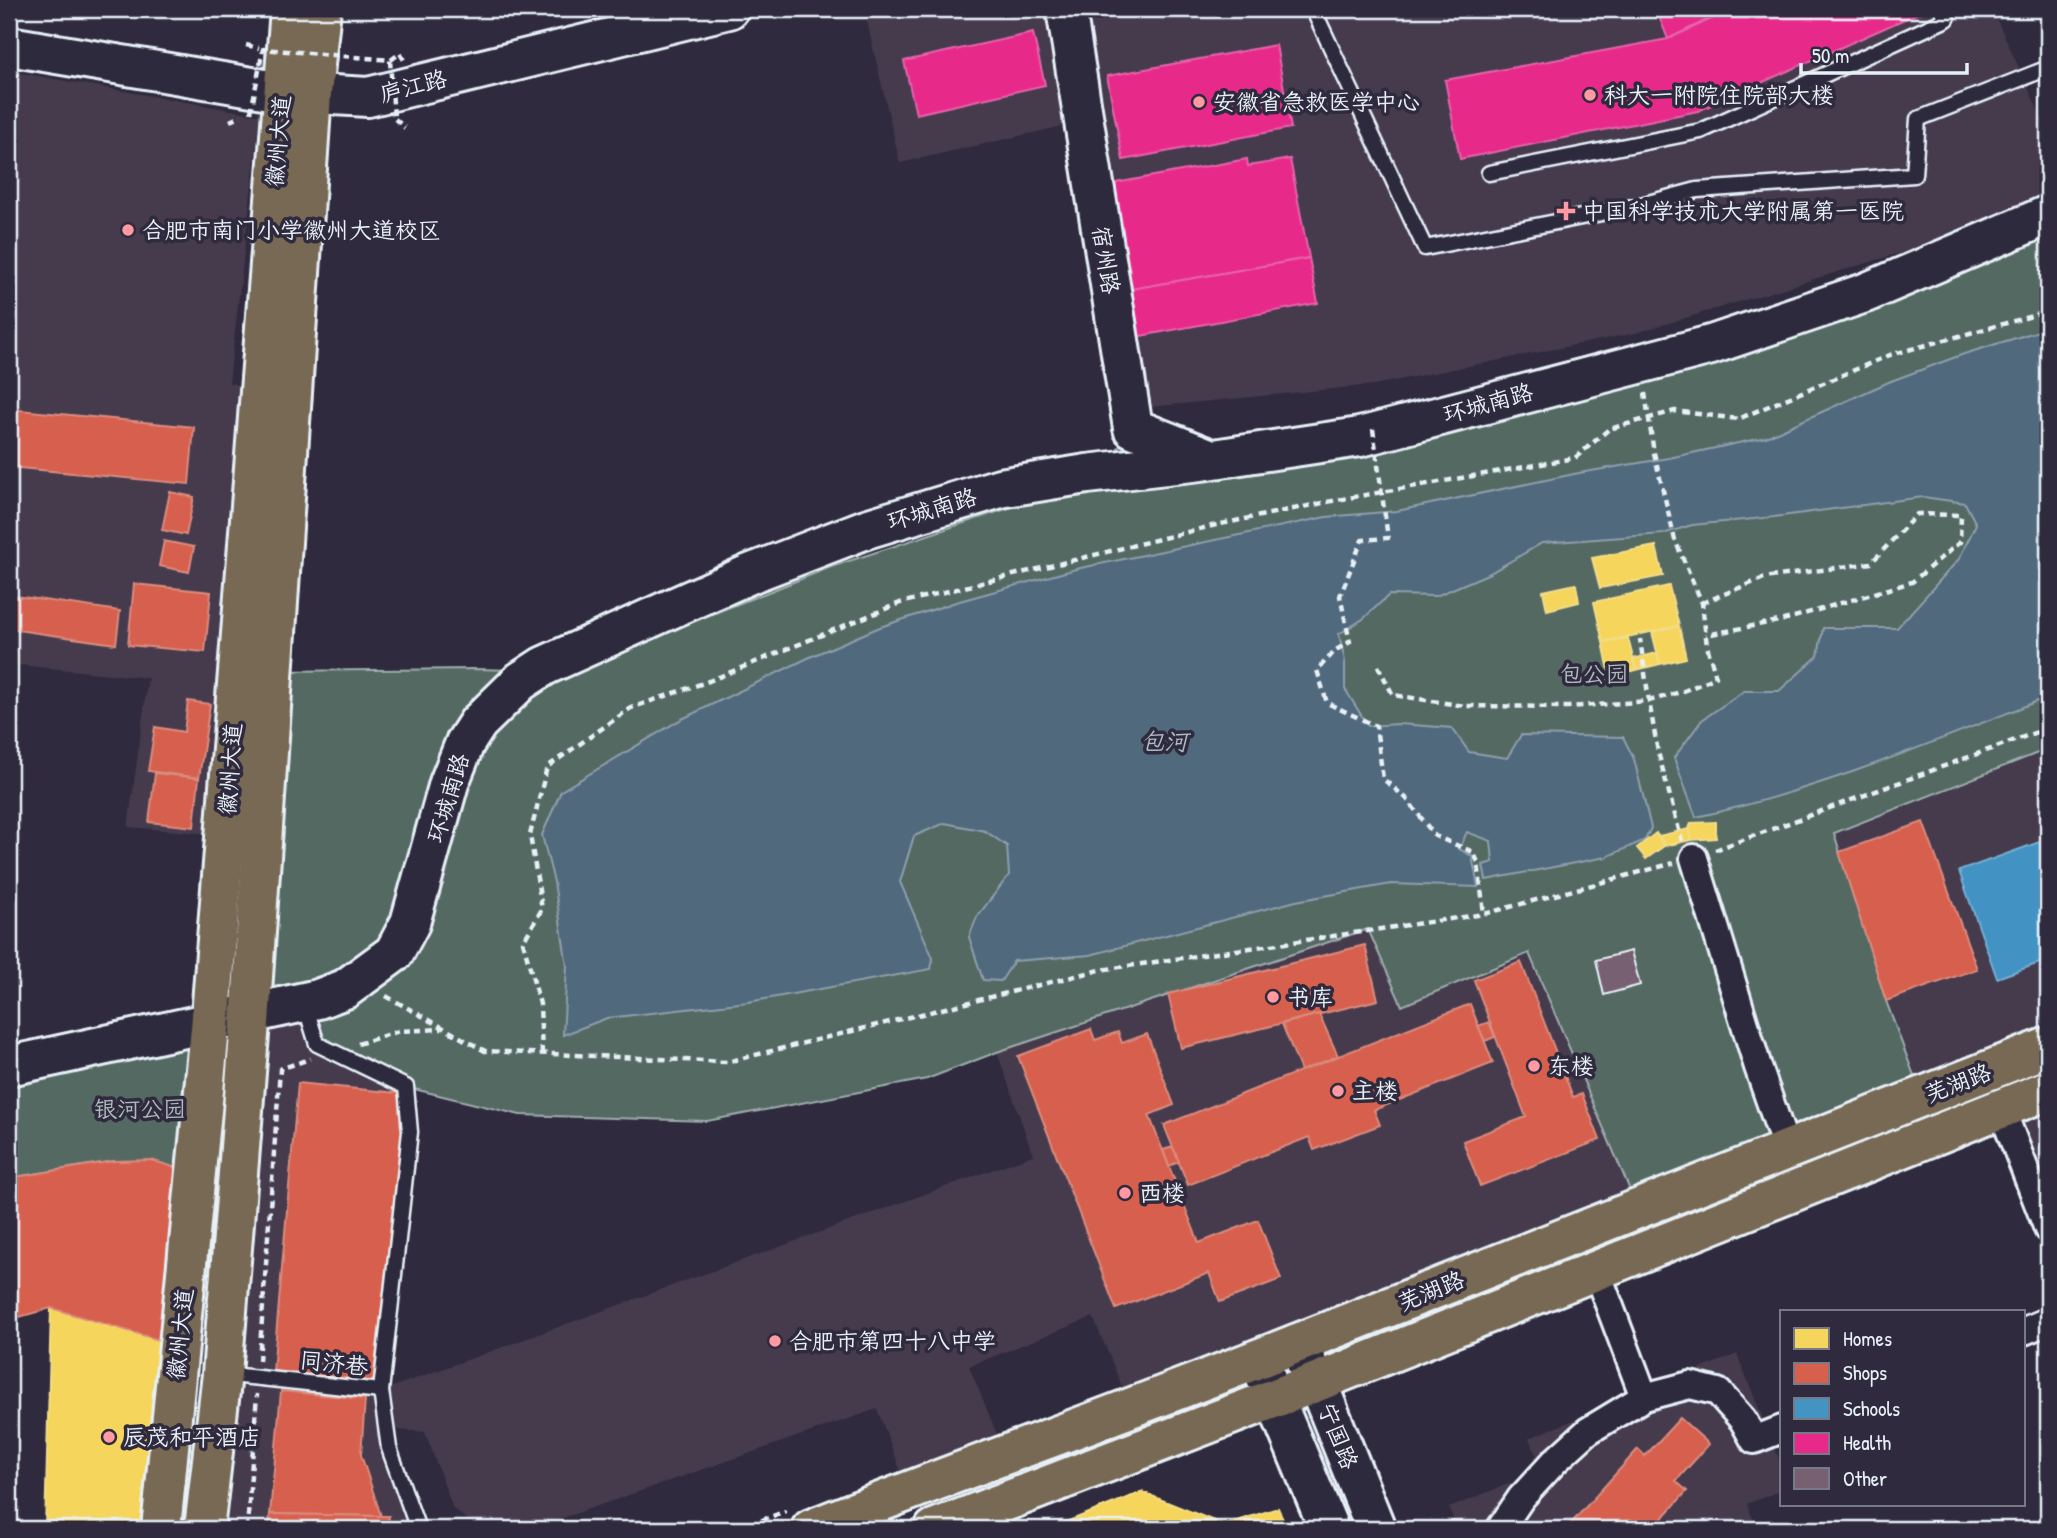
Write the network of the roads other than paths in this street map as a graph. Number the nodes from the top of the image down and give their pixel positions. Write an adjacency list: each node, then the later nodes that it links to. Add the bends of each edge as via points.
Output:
1 (290, 9): 10 (main road, 徽州大道)
2 (321, 9): 10 (main road, 徽州大道)
3 (729, 9): 10 (street, 庐江路, via 368,97)
4 (1054, 9): 14 (street, 宿州路, via 1123,441)
5 (1066, 9): 13 (street, 宿州路, via 1133,428)
6 (1313, 9): 9 (lane, via 1425,248 1697,190 1914,175 1918,119)
7 (1942, 9): 11 (lane, via 1947,19 1701,131)
8 (9, 46): 10 (street, 庐江路)
9 (2048, 68)
10 (282, 99): 17 (main road, 徽州大道); 18 (main road, 徽州大道)
11 (1489, 173)
12 (2048, 215): 13 (street, 环城南路, via 1865,293 1711,345 1360,437)
13 (1211, 459): 14 (street, 环城南路)
14 (1104, 472): 17 (street, 环城南路, via 1000,488 866,529 752,573 544,666 521,681 478,723 465,743 449,783 410,923 394,953 345,989)
15 (1694, 858): 23 (street)
16 (306, 1008): 32 (lane, via 317,1044 406,1087 410,1132)
17 (251, 1014): 18 (street, 环城南路); 30 (main road, 徽州大道)
18 (210, 1023): 20 (street, 环城南路); 36 (main road, 徽州大道)
19 (2048, 1047): 23 (main road, 芜湖路)
20 (9, 1066)
21 (2048, 1090): 22 (main road, 芜湖路)
22 (2001, 1108): 24 (street); 25 (main road, 芜湖路)
23 (1787, 1150): 28 (main road, 芜湖路)
24 (2048, 1229)
25 (1596, 1270): 31 (main road, 芜湖路); 34 (street)
26 (2048, 1321): 27 (street)
27 (2025, 1331)
28 (1296, 1344): 29 (main road, 芜湖路); 31 (street, 宁国路)
29 (1258, 1359): 33 (street, 宁国路); 39 (main road, 芜湖路)
30 (240, 1376): 32 (lane, 同济巷); 37 (main road, 徽州大道)
31 (1317, 1382): 33 (main road, 芜湖路); 42 (street, 宁国路)
32 (381, 1391): 38 (lane, 同济巷, via 389,1448)
33 (1274, 1397): 40 (main road, 芜湖路); 41 (street, 宁国路)
34 (1644, 1397): 35 (street, via 1690,1385 1717,1392 1754,1440); 43 (street, via 1588,1431 1555,1461)
35 (1780, 1430)
36 (161, 1529)
37 (204, 1529)
38 (418, 1529)
39 (811, 1529)
40 (934, 1529)
41 (1329, 1529)
42 (1376, 1529)
43 (1500, 1529)

